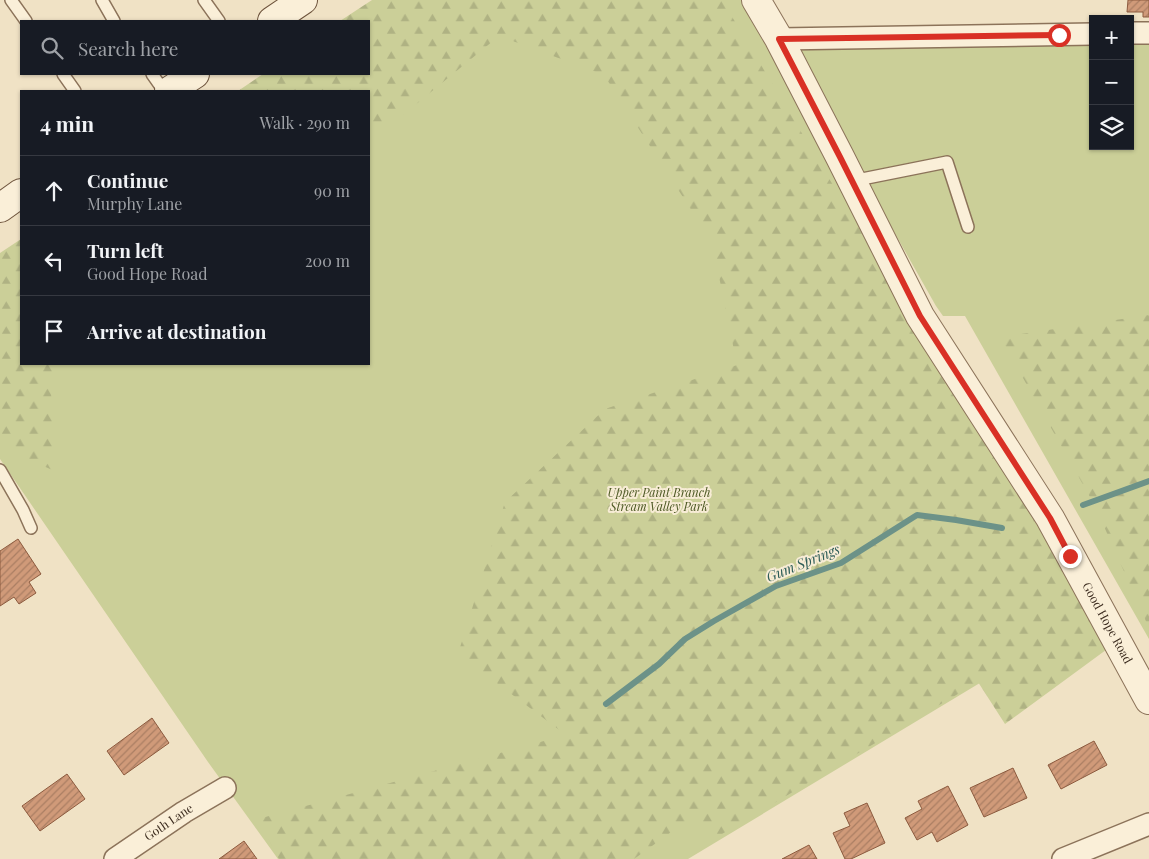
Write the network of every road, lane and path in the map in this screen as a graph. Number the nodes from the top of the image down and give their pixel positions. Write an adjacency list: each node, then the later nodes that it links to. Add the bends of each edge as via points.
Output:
1 (11, 0): 6 (lane)
2 (102, 0): 7 (lane)
3 (204, 0): 8 (lane)
4 (303, 0): 9 (street)
5 (756, 0): 13 (street, Good Hope Road)
6 (25, 20)
7 (113, 20)
8 (218, 20)
9 (273, 20)
10 (1134, 33): 11 (street)
11 (1149, 33)
12 (1089, 34): 13 (street)
13 (779, 39): 20 (street, Good Hope Road)
14 (63, 75): 17 (lane)
15 (153, 75): 18 (lane)
16 (194, 75): 19 (street)
17 (74, 90)
18 (163, 90)
19 (171, 90)
20 (852, 181): 23 (lane, via 947,162); 26 (street, Good Hope Road, via 920,316 1050,518)
21 (20, 194): 22 (street)
22 (0, 208)
23 (968, 227)
24 (0, 470): 25 (lane)
25 (31, 528)
26 (1149, 700)
27 (225, 788): 29 (street, Goth Lane)
28 (1149, 824): 30 (street)
29 (115, 859)
30 (1063, 859)

